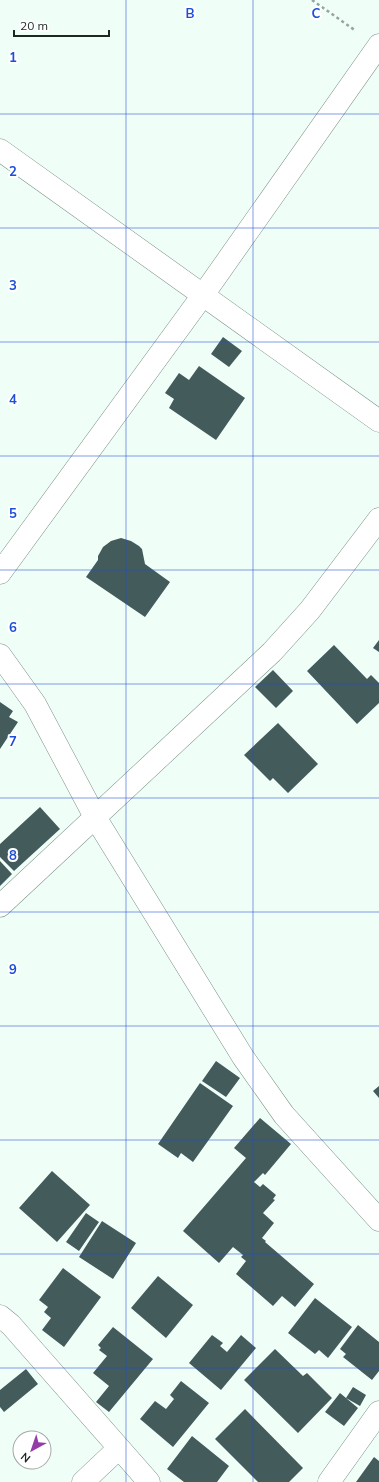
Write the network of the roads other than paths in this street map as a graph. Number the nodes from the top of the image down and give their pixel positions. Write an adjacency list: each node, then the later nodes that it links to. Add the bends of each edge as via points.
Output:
1 (378, 46): 3 (street)
2 (0, 150): 3 (street)
3 (203, 295): 4 (street); 6 (street)
4 (379, 422)
5 (379, 519): 8 (street, via 310,610 272,652)
6 (0, 573)
7 (0, 655): 8 (street, via 35,704)
8 (95, 817): 9 (street); 10 (street, via 243,1057 284,1115)
9 (0, 906)
10 (379, 1220)
11 (0, 1316): 13 (street, via 11,1325)
12 (379, 1412): 16 (street)
13 (119, 1448): 14 (street); 15 (street)
14 (83, 1482)
15 (149, 1482)
16 (329, 1482)

